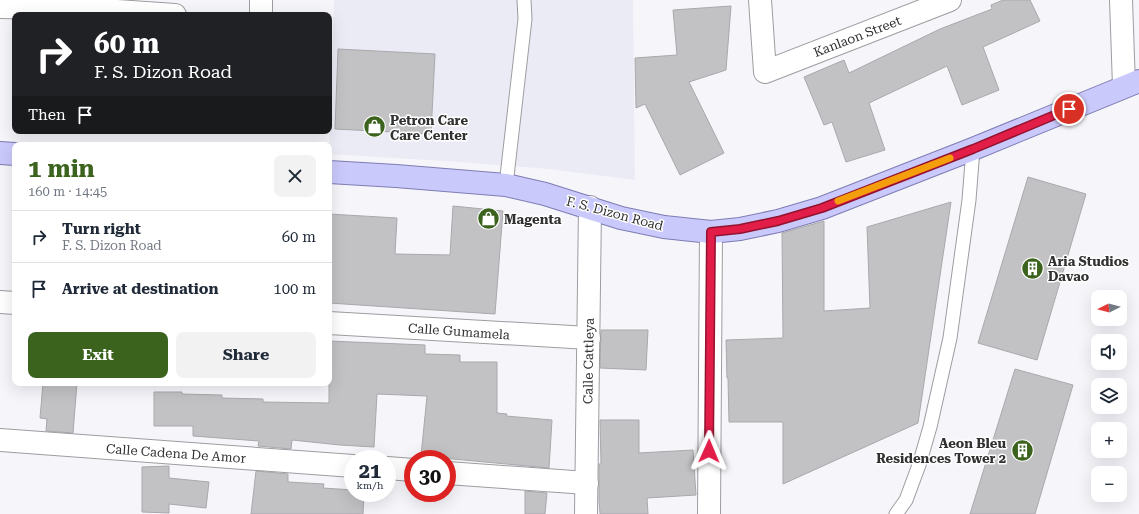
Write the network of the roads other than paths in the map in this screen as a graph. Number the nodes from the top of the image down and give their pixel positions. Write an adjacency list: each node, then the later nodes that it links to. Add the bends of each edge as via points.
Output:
1 (261, 0): 9 (street)
2 (524, 0): 15 (lane, via 525,19)
3 (760, 0): 4 (street, Kanlaon Street, via 765,72)
4 (950, 0)
5 (1121, 0): 10 (street)
6 (88, 4): 7 (street); 8 (street)
7 (0, 7)
8 (151, 12)
9 (261, 12)
10 (1132, 83): 11 (main road, F. S. Dizon Road)
11 (973, 149): 17 (main road, F. S. Dizon Road, via 814,210 778,221); 28 (lane, via 969,200 950,338 919,465 906,500)
12 (0, 153): 13 (main road)
13 (12, 154)
14 (332, 172): 15 (main road, F. S. Dizon Road)
15 (506, 185): 16 (main road, F. S. Dizon Road)
16 (590, 207): 17 (main road, F. S. Dizon Road, via 621,218 664,227); 21 (street, Calle Cattleya)
17 (711, 232): 27 (street)
18 (0, 302): 19 (street)
19 (12, 303)
20 (332, 322): 21 (street, Calle Gumamela)
21 (589, 338): 25 (street, Calle Cattleya)
22 (0, 440): 23 (street, Calle Cadena De Amor)
23 (344, 465)
24 (456, 474): 25 (street)
25 (587, 483): 26 (street, Calle Cattleya)
26 (586, 514)
27 (709, 514)
28 (896, 514)

